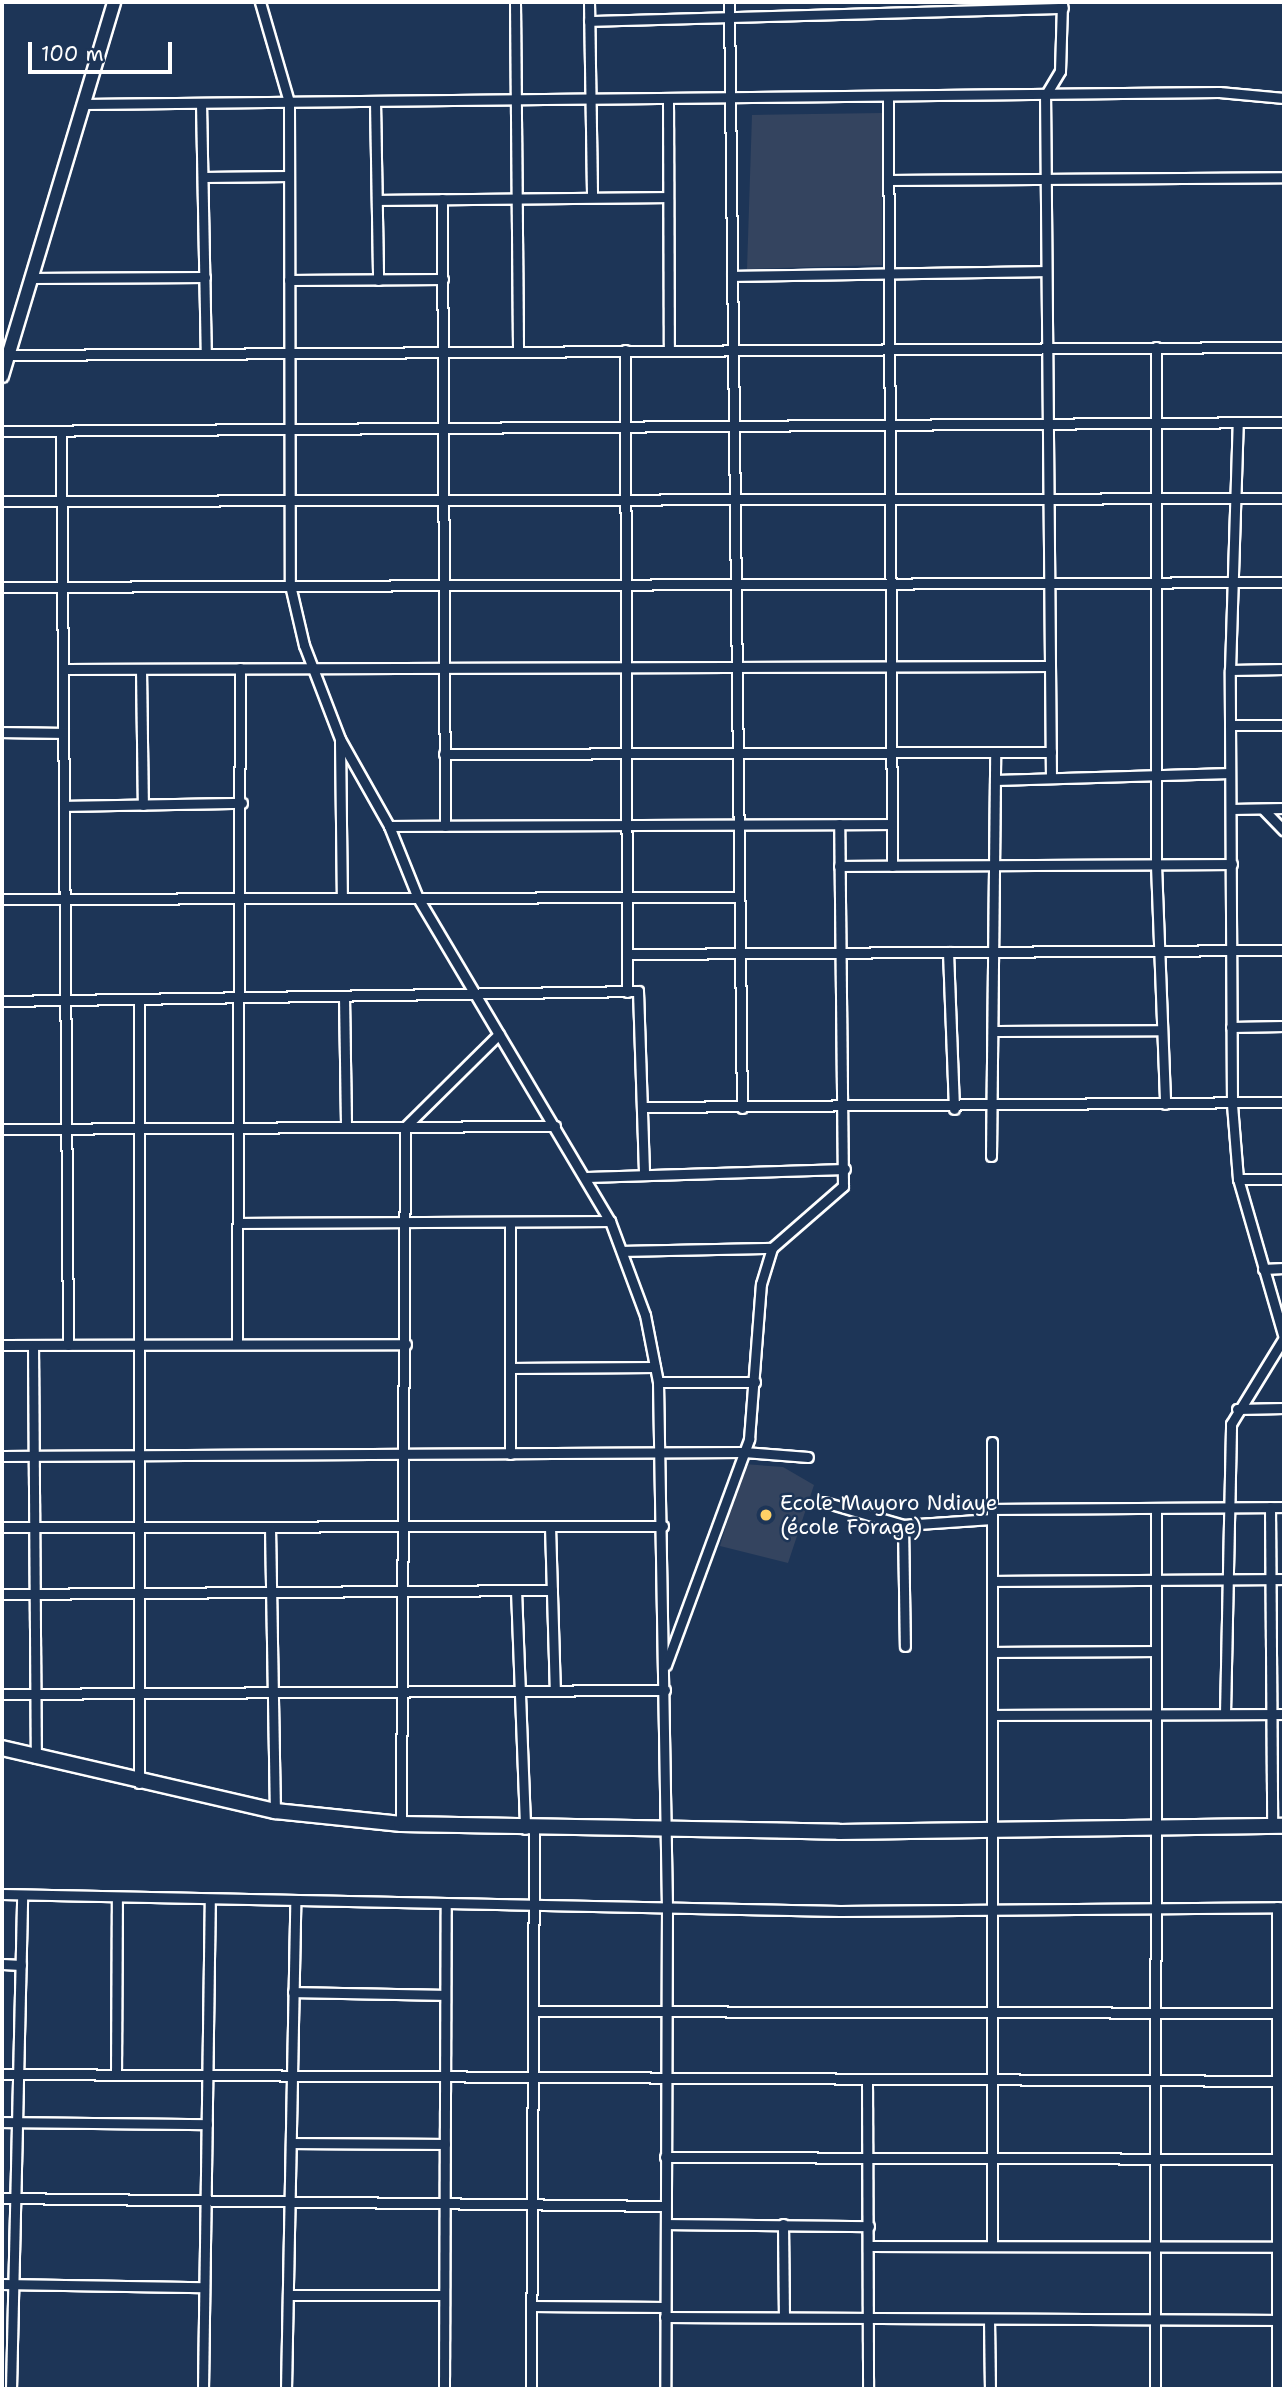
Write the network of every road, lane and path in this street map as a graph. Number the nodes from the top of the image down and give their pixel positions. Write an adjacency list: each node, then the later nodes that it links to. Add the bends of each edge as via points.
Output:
1 (114, 2): 19 (street)
2 (260, 2): 16 (street)
3 (515, 2): 14 (street)
4 (589, 2): 8 (street)
5 (729, 2): 7 (street)
6 (1062, 5): 7 (street); 9 (street, via 1060,71)
7 (729, 19): 8 (street); 11 (street)
8 (589, 21): 15 (street)
9 (1045, 96): 10 (street); 12 (street, via 1219,92); 24 (street)
10 (888, 97): 11 (street); 23 (street)
11 (730, 98): 13 (street); 32 (street)
12 (1284, 98)
13 (668, 99): 15 (street); 26 (street)
14 (515, 100): 15 (street); 17 (street); 27 (street)
15 (592, 100): 25 (street)
16 (289, 102): 17 (street); 18 (street); 20 (street)
17 (375, 102): 29 (street)
18 (201, 103): 19 (street); 21 (street)
19 (84, 104): 34 (street)
20 (289, 176): 21 (street); 36 (street)
21 (203, 177): 33 (street)
22 (1284, 177): 24 (street)
23 (888, 180): 24 (street); 31 (street)
24 (1045, 181): 30 (street)
25 (592, 197): 26 (street); 27 (street)
26 (668, 197): 42 (street)
27 (516, 198): 28 (street); 44 (street)
28 (442, 199): 29 (street); 35 (street)
29 (377, 200): 37 (street)
30 (1046, 271): 31 (street); 40 (street)
31 (889, 273): 32 (street); 41 (street)
32 (732, 276): 43 (street)
33 (205, 277): 34 (street); 47 (street)
34 (30, 278): 49 (street)
35 (443, 279): 37 (street); 46 (street)
36 (289, 280): 37 (street); 48 (street)
37 (378, 280)
38 (1156, 347): 39 (street); 40 (street); 53 (street)
39 (1284, 347)
40 (1047, 348): 41 (street); 54 (street)
41 (889, 349): 43 (street); 55 (street)
42 (669, 350): 43 (street); 45 (street)
43 (733, 350): 56 (street)
44 (517, 351): 45 (street); 46 (street)
45 (625, 351): 57 (street)
46 (443, 352): 48 (street); 58 (street)
47 (206, 353): 48 (street); 49 (street)
48 (290, 353): 59 (street)
49 (8, 355): 50 (street)
50 (2, 376)
51 (1238, 422): 52 (street); 53 (street); 63 (street)
52 (1284, 422)
53 (1156, 423): 54 (street); 62 (street)
54 (1048, 424): 55 (street); 65 (street)
55 (893, 425): 56 (street); 64 (street)
56 (734, 426): 57 (street); 68 (street)
57 (625, 427): 58 (street); 67 (street)
58 (443, 428): 59 (street); 70 (street)
59 (290, 429): 61 (street); 69 (street)
60 (2, 431): 61 (street)
61 (61, 431): 72 (street)
62 (1158, 497): 63 (street); 65 (street); 73 (street)
63 (1238, 497): 66 (street); 75 (street)
64 (892, 498): 65 (street); 68 (street); 77 (street)
65 (1048, 498): 74 (street)
66 (1284, 498)
67 (625, 499): 68 (street); 70 (street); 78 (street)
68 (735, 499): 79 (street)
69 (290, 500): 70 (street); 72 (street); 82 (street)
70 (443, 500): 80 (street)
71 (2, 501): 72 (street)
72 (62, 501): 81 (street)
73 (1158, 581): 74 (street); 75 (street); 107 (street)
74 (1049, 582): 77 (street); 85 (street)
75 (1231, 582): 76 (street); 94 (street)
76 (1284, 582)
77 (892, 583): 79 (street); 84 (street)
78 (625, 584): 79 (street); 80 (street); 86 (street)
79 (736, 584): 87 (street)
80 (444, 585): 82 (street); 90 (street)
81 (62, 586): 82 (street); 83 (street); 92 (street)
82 (290, 586): 89 (street)
83 (2, 587)
84 (891, 666): 85 (street); 87 (street); 103 (street)
85 (1050, 666): 101 (street)
86 (626, 667): 87 (street); 90 (street); 105 (street)
87 (737, 667): 102 (street)
88 (240, 668): 89 (street); 93 (street); 110 (street)
89 (313, 668): 90 (street); 99 (street)
90 (444, 668): 104 (street)
91 (1284, 668): 94 (street)
92 (63, 669): 93 (street); 98 (street)
93 (141, 669): 111 (street)
94 (1230, 670): 95 (street)
95 (1230, 725): 96 (street); 106 (street)
96 (1284, 725)
97 (2, 733): 98 (street)
98 (63, 733): 112 (street)
99 (340, 739): 120 (street); 129 (street)
100 (995, 752): 101 (street); 103 (street); 109 (street)
101 (1051, 752): 108 (street)
102 (738, 753): 103 (street); 105 (street); 119 (street)
103 (892, 753): 117 (street)
104 (444, 754): 105 (street); 121 (street)
105 (626, 754): 118 (street)
106 (1230, 773): 107 (street); 114 (street)
107 (1158, 775): 108 (street); 125 (street)
108 (1051, 778): 109 (street)
109 (995, 780): 123 (street)
110 (242, 803): 111 (street); 134 (street)
111 (143, 805): 112 (street)
112 (64, 806): 133 (street)
113 (1284, 808): 115 (street)
114 (1231, 809): 115 (street); 124 (street)
115 (1263, 809): 122 (street)
116 (839, 824): 117 (street); 119 (street); 126 (street)
117 (892, 824): 127 (street)
118 (626, 825): 119 (street); 121 (street); 131 (street)
119 (738, 825): 128 (street)
120 (389, 826): 121 (street); 130 (street)
121 (444, 826)
122 (1284, 831)
123 (996, 864): 125 (street); 127 (street); 139 (street)
124 (1232, 864): 125 (street); 135 (street)
125 (1156, 865): 137 (street)
126 (839, 866): 127 (street); 142 (street)
127 (892, 866)
128 (739, 897): 131 (street); 141 (street)
129 (342, 898): 130 (street); 134 (street)
130 (418, 898): 131 (street); 144 (street)
131 (626, 898): 140 (street)
132 (2, 899): 133 (street)
133 (65, 899): 134 (street); 148 (street)
134 (241, 899): 146 (street)
135 (1230, 950): 136 (street); 137 (street); 151 (street)
136 (1284, 950)
137 (1158, 951): 139 (street); 152 (street)
138 (948, 952): 139 (street); 142 (street); 161 (street)
139 (996, 952): 153 (street)
140 (626, 954): 141 (street); 143 (street)
141 (740, 954): 142 (street); 159 (street)
142 (842, 954): 160 (street)
143 (627, 992): 144 (street); 158 (street, via 643,998)
144 (476, 994): 145 (street); 154 (street)
145 (344, 996): 146 (street); 164 (street)
146 (240, 998): 147 (street); 166 (street)
147 (139, 999): 148 (street); 168 (street)
148 (65, 1000): 149 (street); 169 (street)
149 (2, 1001)
150 (1284, 1026): 151 (street)
151 (1231, 1027): 157 (street)
152 (1160, 1030): 153 (street); 156 (street)
153 (996, 1031): 162 (street)
154 (499, 1034): 163 (street); 165 (street)
155 (1284, 1102): 157 (street)
156 (1165, 1104): 157 (street); 162 (street)
157 (1232, 1104): 174 (street)
158 (642, 1107): 159 (street); 172 (street)
159 (742, 1108): 160 (street)
160 (844, 1108): 161 (street); 171 (street)
161 (954, 1109): 162 (street)
162 (992, 1109): 170 (street)
163 (555, 1126): 165 (street); 173 (street)
164 (346, 1127): 165 (street); 166 (street)
165 (405, 1127): 177 (street)
166 (239, 1128): 168 (street); 179 (street)
167 (2, 1129): 169 (street)
168 (139, 1129): 169 (street); 190 (street)
169 (66, 1130): 189 (street)
170 (991, 1156)
171 (845, 1170): 172 (street); 180 (street, via 840,1193)
172 (644, 1172): 173 (street)
173 (587, 1177): 176 (street)
174 (1238, 1179): 175 (street); 183 (street)
175 (1284, 1179)
176 (610, 1221): 178 (street); 181 (street)
177 (407, 1222): 178 (street); 179 (street); 186 (street)
178 (510, 1222): 192 (street)
179 (238, 1223): 185 (street)
180 (772, 1248): 181 (street); 194 (street, via 761,1284)
181 (624, 1251): 191 (street)
182 (1284, 1268): 183 (street)
183 (1264, 1269): 184 (street)
184 (1284, 1338): 196 (street)
185 (237, 1344): 186 (street); 190 (street)
186 (406, 1344): 200 (street)
187 (2, 1345): 188 (street)
188 (33, 1345): 189 (street); 204 (street)
189 (68, 1345): 190 (street)
190 (139, 1345): 202 (street)
191 (655, 1367): 192 (street); 193 (street)
192 (510, 1368): 201 (street)
193 (658, 1382): 194 (street); 199 (street)
194 (755, 1382): 198 (street)
195 (1284, 1408): 196 (street)
196 (1237, 1409): 207 (street)
197 (992, 1442): 211 (street)
198 (744, 1452): 199 (street); 205 (street); 236 (street)
199 (663, 1453): 201 (street); 214 (street)
200 (404, 1454): 201 (street); 202 (street); 219 (street)
201 (510, 1454)
202 (139, 1455): 204 (street); 217 (street)
203 (2, 1456): 204 (street)
204 (35, 1456): 216 (street)
205 (808, 1457)
206 (824, 1502): 213 (street)
207 (1229, 1507): 208 (street); 210 (street); 223 (street)
208 (1270, 1507): 209 (street); 224 (street)
209 (1284, 1507)
210 (1156, 1508): 211 (street); 222 (street)
211 (992, 1509): 212 (street)
212 (992, 1519): 213 (street); 225 (street)
213 (903, 1525): 233 (street)
214 (663, 1526): 220 (street); 236 (street)
215 (2, 1527): 216 (street)
216 (35, 1527): 217 (street); 229 (street)
217 (139, 1527): 218 (street); 230 (street)
218 (270, 1527): 219 (street); 232 (street)
219 (403, 1527): 220 (street); 227 (street)
220 (550, 1527): 226 (street)
221 (1284, 1579): 224 (street)
222 (1156, 1580): 223 (street); 225 (street); 234 (street)
223 (1228, 1580): 224 (street); 246 (street)
224 (1270, 1580): 247 (street)
225 (992, 1581): 235 (street)
226 (552, 1590): 228 (street); 239 (street)
227 (402, 1591): 228 (street); 232 (street); 241 (street)
228 (516, 1591): 238 (street)
229 (36, 1593): 230 (street); 231 (street); 244 (street)
230 (139, 1593): 232 (street); 242 (street)
231 (2, 1594)
232 (271, 1594): 240 (street)
233 (905, 1646)
234 (1156, 1651): 235 (street); 245 (street)
235 (992, 1652): 249 (street)
236 (664, 1669): 237 (street)
237 (665, 1690): 239 (street); 257 (street)
238 (518, 1691): 239 (street); 241 (street); 259 (street)
239 (555, 1691)
240 (273, 1692): 241 (street); 242 (street); 253 (street)
241 (401, 1692): 254 (street)
242 (139, 1693): 244 (street); 252 (street)
243 (2, 1694): 244 (street)
244 (35, 1694): 251 (street)
245 (1156, 1714): 246 (street); 249 (street); 256 (street)
246 (1225, 1714): 247 (street)
247 (1271, 1714): 248 (street); 255 (street)
248 (1284, 1714)
249 (992, 1715): 258 (street)
250 (2, 1748): 251 (main road)
251 (36, 1758): 252 (main road)
252 (139, 1784): 253 (main road)
253 (275, 1811): 254 (main road)
254 (401, 1824): 259 (main road)
255 (1278, 1826): 256 (main road)
256 (1156, 1827): 258 (main road); 269 (street)
257 (666, 1828): 258 (main road); 259 (main road); 267 (street)
258 (992, 1828): 268 (street)
259 (529, 1829): 266 (street)
260 (2, 1895): 261 (street)
261 (22, 1895): 262 (street); 272 (street)
262 (117, 1897): 263 (street); 282 (street)
263 (210, 1899): 264 (street); 283 (street)
264 (295, 1901): 265 (street); 273 (street)
265 (446, 1904): 266 (street); 274 (street)
266 (533, 1906): 267 (street); 275 (street)
267 (667, 1906): 268 (street); 276 (street)
268 (992, 1907): 269 (street); 277 (street)
269 (1156, 1907): 270 (street); 278 (street)
270 (1281, 1907): 279 (street)
271 (2, 1964): 272 (street)
272 (21, 1965): 281 (street)
273 (293, 1992): 274 (street); 284 (street)
274 (445, 1995): 285 (street)
275 (533, 2011): 276 (street); 286 (street)
276 (666, 2011): 277 (street); 287 (street)
277 (992, 2012): 278 (street); 289 (street)
278 (1156, 2012): 279 (street); 290 (street)
279 (1277, 2013): 291 (street)
280 (2, 2074): 281 (street)
281 (19, 2074): 282 (street); 293 (street)
282 (116, 2075): 283 (street)
283 (207, 2076): 284 (street); 294 (street)
284 (292, 2076): 285 (street); 295 (street)
285 (445, 2077): 286 (street); 296 (street)
286 (533, 2077): 287 (street); 307 (street)
287 (664, 2078): 288 (street); 297 (street)
288 (867, 2079): 289 (street); 301 (street)
289 (992, 2080): 290 (street); 299 (street)
290 (1156, 2081): 291 (street); 298 (street)
291 (1277, 2081): 300 (street)
292 (2, 2122): 293 (street)
293 (17, 2122): 294 (street); 303 (street)
294 (206, 2124): 304 (street)
295 (291, 2143): 296 (street); 305 (street)
296 (445, 2144): 306 (street)
297 (665, 2157): 301 (street); 308 (street)
298 (1156, 2158): 299 (street); 300 (street); 315 (street)
299 (992, 2159): 301 (street); 313 (street)
300 (1277, 2159): 309 (street)
301 (868, 2161): 312 (street)
302 (2, 2198): 303 (street)
303 (16, 2199): 304 (street); 318 (street)
304 (205, 2202): 305 (street); 319 (street)
305 (289, 2202): 306 (street); 320 (street)
306 (444, 2203): 307 (street); 321 (street)
307 (532, 2205): 308 (street); 322 (street)
308 (665, 2206): 310 (street)
309 (1281, 2220): 316 (street)
310 (666, 2224): 311 (street); 323 (street)
311 (783, 2224): 312 (street); 324 (street)
312 (869, 2226): 314 (street)
313 (992, 2245): 314 (street); 315 (street)
314 (869, 2246): 325 (street)
315 (1156, 2246): 316 (street); 327 (street)
316 (1277, 2247): 328 (street)
317 (2, 2284): 318 (street)
318 (14, 2284): 319 (street); 329 (street)
319 (204, 2287): 330 (street)
320 (288, 2295): 321 (street); 331 (street)
321 (444, 2295): 332 (street)
322 (532, 2306): 323 (street); 333 (street)
323 (665, 2312): 324 (street); 334 (street)
324 (784, 2318): 325 (street)
325 (868, 2318): 326 (street); 335 (street)
326 (989, 2319): 327 (street); 336 (street)
327 (1156, 2319): 328 (street); 337 (street)
328 (1281, 2320): 338 (street)
329 (11, 2389)
330 (203, 2389)
331 (286, 2389)
332 (444, 2389)
333 (531, 2389)
334 (665, 2389)
335 (868, 2389)
336 (989, 2389)
337 (1155, 2389)
338 (1277, 2389)

